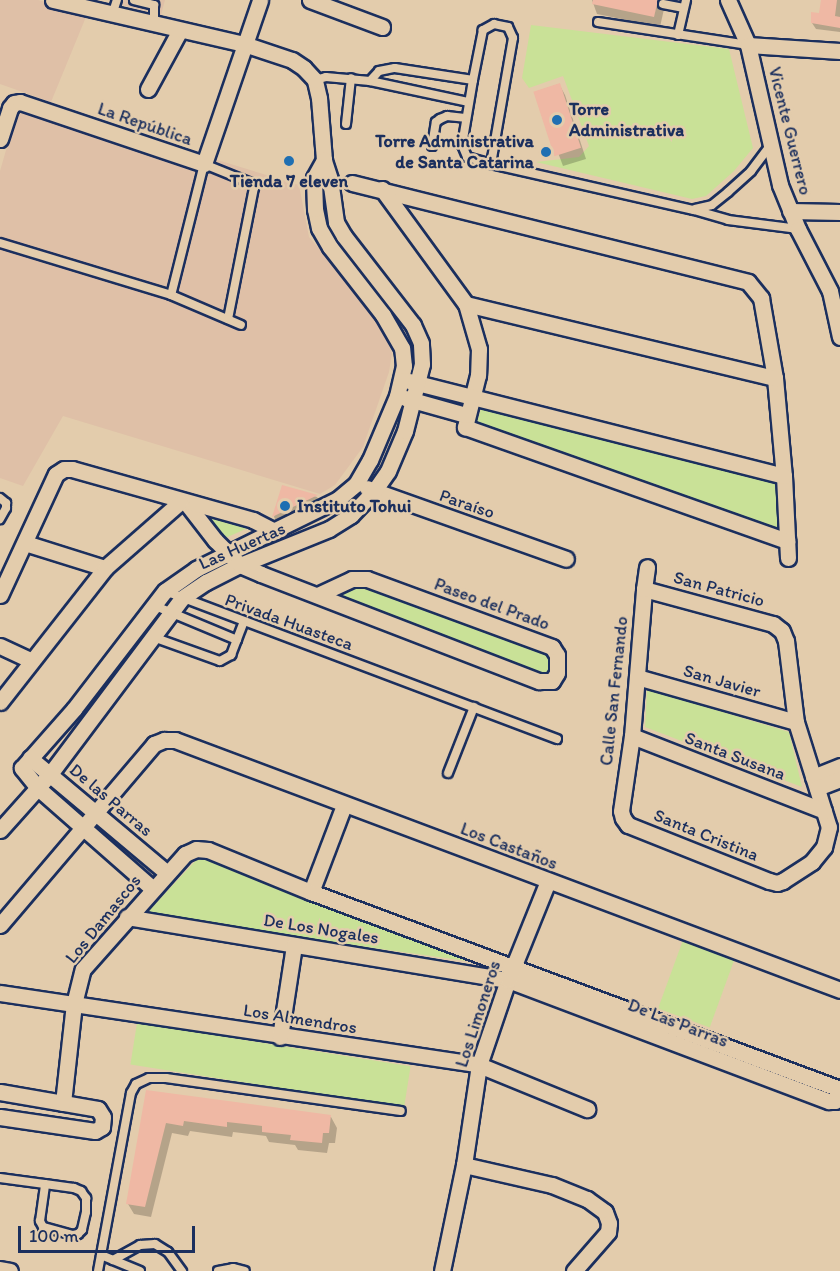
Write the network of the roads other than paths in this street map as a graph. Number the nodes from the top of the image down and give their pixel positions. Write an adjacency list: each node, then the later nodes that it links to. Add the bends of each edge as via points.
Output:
1 (52, 0): 8 (street)
2 (134, 0): 10 (lane, via 154,5)
3 (260, 0): 14 (street, La República)
4 (310, 0): 11 (street)
5 (728, 0): 15 (street, Vicente Guerrero)
6 (663, 4): 7 (lane)
7 (685, 4): 13 (lane)
8 (115, 7): 10 (street)
9 (598, 22): 13 (lane)
10 (154, 24): 12 (street)
11 (382, 27)
12 (180, 30): 14 (street); 21 (street)
13 (678, 35): 15 (lane)
14 (244, 44): 18 (street, via 292,60); 29 (street, La República)
15 (748, 45): 16 (street); 27 (street, Vicente Guerrero)
16 (840, 51)
17 (351, 78): 18 (lane); 20 (lane); 24 (lane)
18 (315, 80): 28 (street, Las Huertas)
19 (473, 80): 20 (lane, via 395,68 378,71); 22 (lane); 30 (lane, via 483,30 494,24 508,27 513,38)
20 (370, 81): 22 (lane)
21 (148, 88)
22 (468, 102): 23 (lane)
23 (465, 118): 26 (lane, via 447,116 436,122); 30 (lane, via 464,153)
24 (346, 124)
25 (1, 131): 29 (street, La República, via 10,108 20,102)
26 (432, 146)
27 (770, 146): 33 (lane, via 728,192 712,205); 34 (street, Vicente Guerrero)
28 (324, 160): 45 (street, Las Huertas, via 314,178 319,228 396,334 402,348); 46 (street, Las Huertas, via 336,222 413,325 421,343)
29 (204, 164): 39 (lane); 41 (lane, via 251,183 254,188)
30 (491, 164): 33 (lane)
31 (352, 183): 32 (street)
32 (381, 189): 40 (street); 44 (street, via 748,282 761,298)
33 (694, 210): 36 (lane, via 728,220)
34 (790, 212): 35 (street); 36 (street, Vicente Guerrero)
35 (840, 212)
36 (798, 229): 38 (street, Vicente Guerrero)
37 (0, 243): 39 (lane)
38 (835, 291): 43 (street, Vicente Guerrero)
39 (171, 295): 41 (lane)
40 (466, 304): 44 (street); 47 (street, via 479,349)
41 (228, 319): 42 (lane)
42 (241, 326)
43 (840, 337)
44 (775, 378): 51 (street)
45 (401, 379): 46 (street); 48 (street, Las Huertas)
46 (418, 383): 47 (street); 49 (street, Las Huertas)
47 (472, 395): 50 (street); 51 (street)
48 (397, 396): 49 (street); 52 (street, Las Huertas)
49 (414, 401): 50 (street); 53 (street, Las Huertas, via 388,471)
50 (466, 415): 58 (street, via 464,424 468,429)
51 (784, 476): 58 (street)
52 (356, 484): 53 (street, Paraíso); 57 (street, Las Huertas, via 338,499)
53 (375, 491): 62 (street, Paraíso); 63 (street, Las Huertas, via 351,515 329,529)
54 (0, 498): 56 (lane, via 6,503)
55 (183, 503): 57 (street, via 253,520); 59 (street, via 72,469 64,470 56,474); 60 (street, Paseo del Prado); 65 (street)
56 (0, 519)
57 (275, 531): 60 (street, Las Huertas)
58 (787, 541): 61 (street)
59 (25, 543): 65 (street); 68 (street)
60 (227, 553): 63 (street, Paseo del Prado); 67 (street, Las Huertas)
61 (788, 558)
62 (566, 559)
63 (240, 565): 69 (street, Paseo del Prado); 70 (street, Las Huertas)
64 (647, 567): 66 (street, Calle San Fernando)
65 (105, 568): 77 (street)
66 (644, 589): 78 (street, Calle San Fernando); 81 (street, San Patricio, via 773,624 782,631)
67 (165, 591): 70 (lane, Privada Huasteca); 71 (street, Las Huertas)
68 (0, 595)
69 (318, 595): 69 (street, Paseo del Prado, via 539,681 552,681 557,673 557,655 552,646 367,579 352,579)
70 (182, 598): 72 (street, Las Huertas); 73 (lane, Privada Huasteca)
71 (153, 605): 72 (lane); 84 (street, Las Huertas, via 74,709)
72 (170, 611): 74 (street, Las Huertas); 75 (lane)
73 (244, 621): 75 (lane); 80 (lane, Privada Huasteca)
74 (151, 636): 75 (lane, via 220,661 231,655); 87 (street, Las Huertas)
75 (237, 640)
76 (0, 646): 77 (street)
77 (32, 661): 79 (street)
78 (637, 677): 81 (street, San Javier); 82 (street, Calle San Fernando)
79 (0, 702)
80 (474, 707): 83 (lane, Privada Huasteca); 86 (lane)
81 (796, 722): 89 (street)
82 (632, 736): 92 (street, Santa Susana); 94 (street, Calle San Fernando)
83 (557, 739)
84 (30, 758): 87 (street, De las Parras); 90 (street, Las Huertas, via 22,772)
85 (840, 766): 89 (street)
86 (448, 773)
87 (50, 774): 90 (street, Las Huertas); 93 (street, De las Parras)
88 (840, 779): 89 (street)
89 (815, 783): 92 (street)
90 (38, 788): 95 (street); 96 (street, Las Huertas)
91 (344, 805): 93 (street, Los Castaños, via 175,740 164,740 154,744); 99 (street, Los Castaños); 101 (street)
92 (824, 812): 94 (street, Santa Cristina, via 829,827 824,847 796,874 777,884 628,825)
93 (97, 813): 95 (street); 98 (street, De las Parras)
94 (623, 818)
95 (83, 828): 100 (street); 103 (street)
96 (0, 830)
97 (196, 849): 98 (street, Los Damascos, via 185,854); 101 (street, De Los Nogales, via 208,850)
98 (167, 873): 100 (street, Los Damascos)
99 (548, 881): 105 (street, Los Limoneros); 106 (street, Los Castaños)
100 (153, 889): 102 (street, Los Damascos)
101 (311, 892): 105 (street, De Los Nogales)
102 (127, 917): 104 (street, De Los Nogales); 108 (street, Los Damascos, via 83,969)
103 (0, 926)
104 (294, 945): 105 (street, De Los Nogales); 109 (street)
105 (511, 973): 110 (street, Los Limoneros); 112 (street, De Las Parras, via 829,1101)
106 (840, 990)
107 (0, 993): 108 (street, Los Almendros)
108 (74, 1004): 109 (street, Los Almendros); 113 (street, Los Damascos)
109 (280, 1036): 110 (street, Los Almendros)
110 (479, 1065): 114 (street, Los Almendros); 117 (street, Los Limoneros)
111 (0, 1092): 113 (street)
112 (838, 1095)
113 (63, 1103): 116 (street, via 98,1109 103,1117 102,1127 95,1131)
114 (587, 1109)
115 (401, 1111): 120 (lane, via 166,1078 149,1078 136,1084 131,1093)
116 (0, 1117)
117 (464, 1165): 129 (street, Los Limoneros); 130 (street, via 552,1185 587,1199 605,1212 608,1232)
118 (0, 1178): 119 (lane)
119 (45, 1184): 119 (lane, via 74,1188 86,1198 82,1230 78,1234 43,1227 40,1221)
120 (101, 1255): 121 (lane); 124 (lane)
121 (113, 1260): 125 (lane); 126 (lane, via 140,1245 155,1244 168,1252)
122 (0, 1269): 123 (street)
123 (10, 1271)
124 (98, 1271)
125 (140, 1271)
126 (182, 1271)
127 (218, 1271): 128 (lane)
128 (245, 1271)
129 (442, 1271)
130 (574, 1271)

